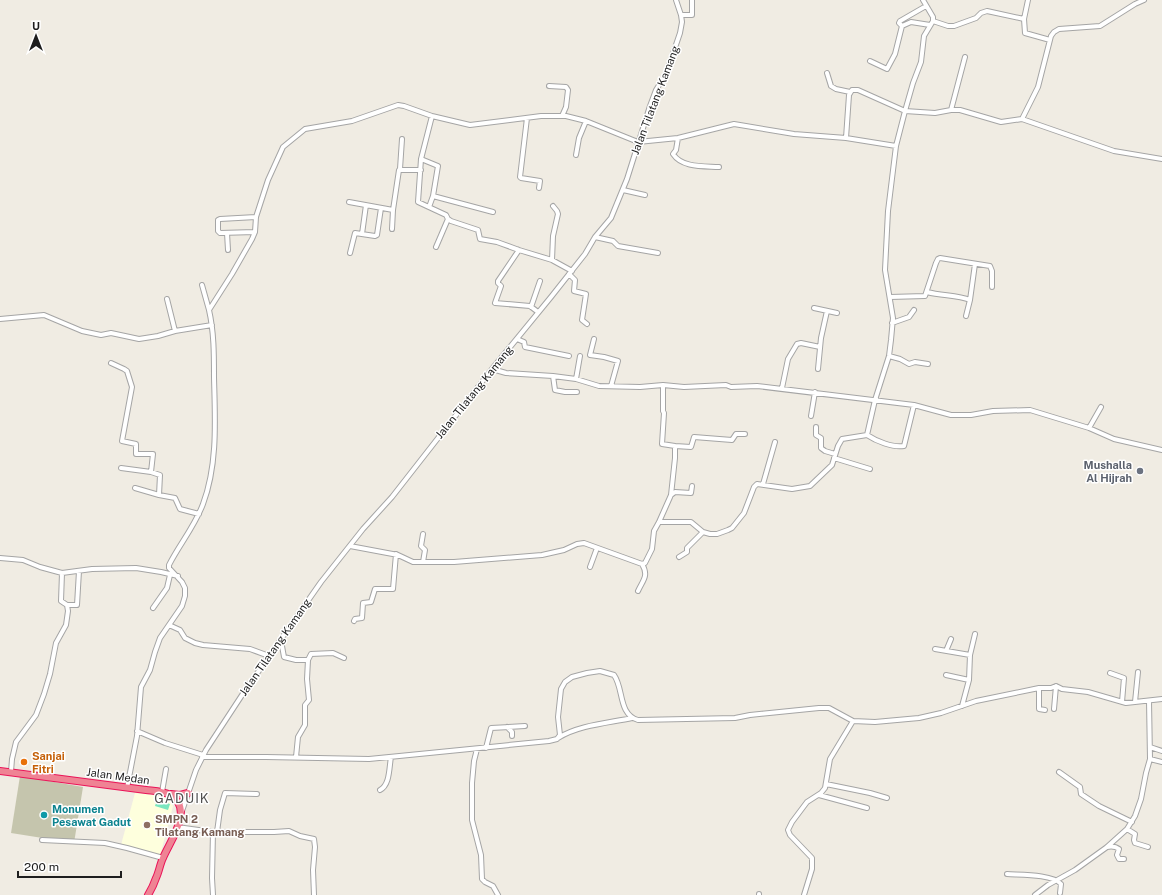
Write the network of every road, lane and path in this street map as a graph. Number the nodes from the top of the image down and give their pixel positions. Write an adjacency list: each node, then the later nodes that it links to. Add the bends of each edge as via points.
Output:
1 (676, 0): 8 (street, Jalan Tilatang Kamang)
2 (692, 0): 8 (street, via 692,15)
3 (922, 0): 7 (street)
4 (1028, 0): 9 (street)
5 (1144, 0): 6 (street)
6 (1136, 2): 13 (street, via 1097,27 1059,29)
7 (926, 6): 10 (street); 12 (street, via 900,21)
8 (681, 15): 29 (street, Jalan Tilatang Kamang, via 681,28 668,67 652,101)
9 (1024, 19): 10 (street, via 987,11 954,26); 13 (street, via 1024,33)
10 (934, 21): 11 (street)
11 (930, 25): 12 (street, via 911,22); 20 (street, via 924,36 921,62)
12 (902, 26): 15 (street, via 888,68)
13 (1050, 40): 24 (street, via 1038,87)
14 (965, 57): 19 (street)
15 (870, 61)
16 (827, 73): 18 (street, via 831,86)
17 (549, 86): 22 (street, via 566,87 568,90)
18 (850, 92): 20 (street, via 858,90); 27 (street)
19 (951, 110): 20 (street); 24 (street, via 966,111 1001,122)
20 (905, 111): 30 (street)
21 (432, 116): 23 (street, via 470,125); 32 (street); 48 (street, via 398,106 352,121 305,129 282,149 268,180)
22 (562, 116): 23 (street); 25 (street)
23 (527, 118): 37 (street, via 520,177 540,181)
24 (1022, 119): 33 (street, via 1114,151)
25 (586, 121): 29 (street); 31 (street)
26 (678, 138): 27 (street, via 734,124 794,134); 29 (street); 34 (street, via 673,154 678,160 690,165)
27 (846, 138): 30 (street)
28 (402, 139): 35 (street)
29 (638, 142): 38 (street, Jalan Tilatang Kamang)
30 (896, 146): 67 (street, via 888,211 885,270)
31 (576, 155)
32 (421, 159): 36 (street); 39 (street, via 438,166)
33 (1162, 159)
34 (719, 168)
35 (400, 169): 36 (street); 46 (street)
36 (421, 170): 44 (street, via 417,200)
37 (539, 188)
38 (623, 190): 40 (street); 54 (street, Jalan Tilatang Kamang, via 611,218)
39 (433, 196): 44 (street); 47 (street)
40 (645, 196)
41 (349, 202): 42 (street)
42 (366, 205): 45 (street); 53 (street)
43 (552, 206): 60 (street, via 558,214 553,236)
44 (429, 207): 49 (street, via 447,216)
45 (381, 208): 46 (street); 53 (street, via 377,235)
46 (393, 210): 50 (street)
47 (493, 212)
48 (256, 217): 51 (street); 52 (street, via 218,220 218,231)
49 (448, 219): 55 (street); 57 (street, via 478,230 480,239)
50 (392, 229)
51 (254, 232): 52 (street); 72 (street)
52 (227, 233): 56 (street)
53 (362, 234): 58 (street, via 354,234)
54 (595, 238): 59 (street, via 613,241 618,246); 62 (street, Jalan Tilatang Kamang)
55 (436, 247)
56 (228, 250)
57 (519, 250): 60 (street); 70 (street, via 498,282 501,286 494,302)
58 (350, 253)
59 (658, 253)
60 (552, 260): 62 (street)
61 (975, 264): 65 (street, via 990,266); 66 (street, via 940,258); 69 (street)
62 (570, 272): 75 (street, Jalan Tilatang Kamang); 80 (street, via 574,280 574,291 586,294 582,320)
63 (540, 281): 70 (street)
64 (202, 285): 72 (street)
65 (992, 287)
66 (927, 292): 67 (street, via 923,297); 69 (street)
67 (890, 297): 79 (street)
68 (167, 299): 82 (street)
69 (970, 300): 77 (street)
70 (532, 307): 75 (street)
71 (814, 308): 74 (street)
72 (209, 310): 81 (street)
73 (914, 310): 79 (street, via 908,317)
74 (827, 311): 76 (street); 85 (street)
75 (538, 312): 83 (street, Jalan Tilatang Kamang)
76 (837, 313)
77 (966, 316)
78 (0, 319): 82 (street, via 44,315 88,332 100,335 111,333 139,339)
79 (892, 323): 88 (street)
80 (587, 324)
81 (212, 325): 82 (street); 120 (street, via 214,445 212,472)
82 (175, 331)
83 (517, 338): 86 (street, via 524,342 525,347); 91 (street, Jalan Tilatang Kamang)
84 (594, 339): 96 (street, via 590,355 618,361)
85 (820, 347): 92 (street); 97 (street, via 797,344 788,359)
86 (570, 356)
87 (580, 356): 94 (street)
88 (889, 356): 90 (street, via 909,364); 100 (street)
89 (111, 363): 114 (street, via 127,371 132,387 122,441 136,444 136,454 154,454)
90 (928, 364)
91 (492, 369): 93 (street, via 506,374); 124 (street, Jalan Tilatang Kamang, via 392,497)
92 (818, 369)
93 (554, 376): 94 (street); 98 (street, via 555,390)
94 (576, 379): 96 (street)
95 (663, 385): 96 (street); 97 (street); 109 (street, via 661,443)
96 (611, 386)
97 (782, 388): 99 (street)
98 (577, 392)
99 (815, 392): 100 (street); 103 (street)
100 (875, 400): 101 (street); 107 (street)
101 (914, 405): 105 (street, via 954,415 1024,409); 107 (street, via 904,446 879,442)
102 (1101, 407): 105 (street)
103 (811, 416)
104 (816, 427): 111 (street, via 815,433 821,438 821,448)
105 (1089, 428): 110 (street, via 1114,439)
106 (745, 434): 109 (street, via 736,434 732,440 694,437 691,446)
107 (867, 435): 111 (street, via 842,440 838,444)
108 (775, 442): 115 (street)
109 (675, 446): 119 (street)
110 (1162, 450)
111 (835, 456): 113 (street); 115 (street, via 832,465 810,486 792,489)
112 (121, 468): 114 (street)
113 (870, 469)
114 (151, 472): 118 (street, via 160,475)
115 (763, 484): 122 (street, via 755,485 746,511 732,528 717,534)
116 (692, 486): 119 (street, via 690,493 675,492)
117 (135, 488): 118 (street)
118 (159, 495): 120 (street, via 175,498 180,509)
119 (671, 495): 121 (street)
120 (199, 514): 135 (street, via 169,565)
121 (659, 522): 122 (street, via 691,522); 130 (street, via 654,531 653,546 648,559)
122 (702, 532): 127 (street, via 687,548 687,552)
123 (423, 534): 129 (street, via 421,546 425,550)
124 (350, 546): 126 (street); 143 (street, Jalan Tilatang Kamang, via 321,582)
125 (597, 548): 129 (street, via 580,543 538,556); 130 (street); 131 (street)
126 (396, 554): 129 (street, via 414,562); 139 (street, via 392,589 375,589 371,601 363,603 362,618)
127 (679, 557)
128 (0, 558): 133 (street, via 23,560)
129 (424, 562)
130 (642, 564): 136 (street, via 646,575)
131 (590, 567)
132 (79, 571): 133 (street); 134 (street, via 136,568); 137 (street, via 77,605)
133 (62, 573): 137 (street, via 61,601)
134 (170, 575): 135 (street); 138 (street, via 167,588)
135 (178, 576): 140 (street, via 185,588 185,596 182,606)
136 (638, 591)
137 (67, 605): 181 (street, via 66,625 56,643 44,694 36,715 16,742)
138 (153, 608)
139 (354, 621)
140 (169, 624): 147 (street, via 198,645 250,649); 167 (street, via 160,638 150,670 141,688)
141 (975, 634): 146 (street)
142 (951, 639): 145 (street)
143 (278, 645): 147 (street, Jalan Tilatang Kamang); 149 (street, via 282,646 284,657)
144 (935, 649): 145 (street)
145 (946, 650): 146 (street)
146 (970, 655): 153 (street)
147 (269, 656): 174 (street, Jalan Tilatang Kamang)
148 (344, 658): 149 (street, via 333,653 314,653)
149 (308, 660): 175 (street, via 309,700 305,705 305,725 298,737)
150 (1138, 672): 159 (street)
151 (1110, 673): 158 (street, via 1124,678)
152 (946, 675): 153 (street)
153 (969, 680): 160 (street)
154 (1056, 686): 155 (street); 158 (street); 161 (street)
155 (1039, 688): 160 (street); 162 (street, via 1039,709)
156 (1162, 699): 157 (street)
157 (1149, 701): 159 (street); 170 (street)
158 (1122, 702): 159 (street)
159 (1135, 702)
160 (962, 706): 164 (street, via 919,718)
161 (1054, 709)
162 (1045, 710)
163 (632, 718): 164 (street, via 735,718 830,708); 169 (street, via 567,732); 169 (street, via 625,708 614,675 600,671 579,675 565,682 561,689 558,717 560,733)
164 (853, 721): 183 (street, via 829,760)
165 (525, 726): 166 (street)
166 (507, 727): 168 (street); 171 (street, via 491,728)
167 (137, 731): 174 (street); 184 (street)
168 (512, 736)
169 (557, 739): 171 (street)
170 (1150, 747): 173 (street); 177 (street)
171 (486, 748): 172 (street)
172 (477, 749): 176 (street); 209 (street, via 471,793 473,825 481,855 482,879 493,886)
173 (1162, 751)
174 (203, 756): 175 (street); 187 (street, Jalan Tilatang Kamang)
175 (296, 758): 176 (street)
176 (391, 758): 185 (street, via 386,784)
177 (1150, 759): 178 (street); 194 (street, via 1139,806)
178 (1162, 762)
179 (166, 769): 186 (street)
180 (0, 771): 181 (highway, Jalan Medan)
181 (11, 772): 184 (highway, Jalan Medan)
182 (1059, 772): 194 (street, via 1080,787 1081,794)
183 (826, 784): 190 (street); 191 (street)
184 (127, 788): 186 (highway, Jalan Medan)
185 (380, 790)
186 (162, 792): 188 (highway, Jalan Medan)
187 (188, 793): 188 (highway, Jalan Medan); 193 (street, Jalan Tilatang Kamang)
188 (169, 794): 193 (highway, via 177,800)
189 (257, 794): 197 (street, via 225,793)
190 (819, 794): 192 (street); 210 (street, via 807,802 788,830 812,858 812,869)
191 (887, 798)
192 (867, 808)
193 (182, 811): 195 (highway)
194 (1132, 822): 196 (street)
195 (177, 827): 197 (street); 201 (highway)
196 (1127, 829): 199 (street); 200 (street, via 1135,834 1135,843)
197 (215, 832): 207 (street); 208 (street, via 290,831 314,839)
198 (42, 840): 201 (street, via 105,843)
199 (1107, 847): 202 (street, via 1119,849 1117,855 1119,859); 204 (street)
200 (1148, 848)
201 (163, 858): 206 (highway)
202 (1124, 859)
203 (1007, 874): 204 (street)
204 (1056, 880): 205 (street, via 1061,884); 211 (street)
205 (1060, 893)
206 (148, 895)
207 (213, 895)
208 (314, 895)
209 (498, 895)
210 (804, 895)
211 (1035, 895)

